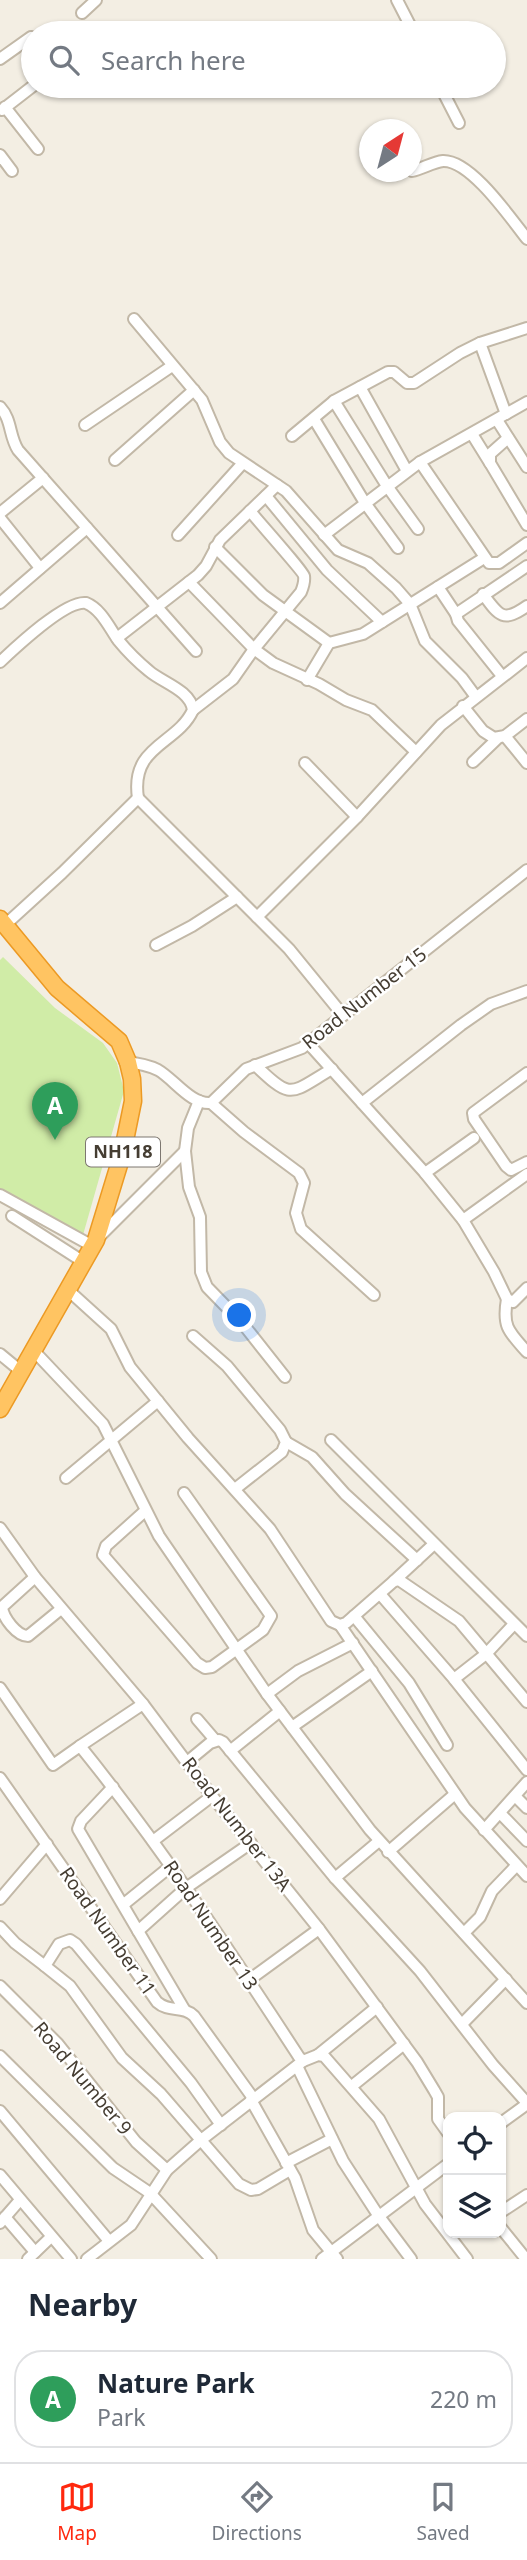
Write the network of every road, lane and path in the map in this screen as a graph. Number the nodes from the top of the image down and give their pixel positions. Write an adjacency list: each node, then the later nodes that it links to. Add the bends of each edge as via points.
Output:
1 (96, 0): 3 (street)
2 (397, 0): 4 (street)
3 (82, 13)
4 (408, 21)
5 (21, 44): 6 (street)
6 (0, 60)
7 (21, 97): 9 (street)
8 (446, 98): 11 (street)
9 (5, 111): 10 (street); 12 (street)
10 (0, 122)
11 (459, 123)
12 (38, 149)
13 (0, 155): 15 (street)
14 (422, 167): 16 (street, via 442,161 474,176)
15 (12, 171)
16 (527, 239)
17 (135, 319): 20 (street)
18 (527, 328): 19 (street)
19 (480, 343): 21 (street, via 416,382 407,383 391,371); 26 (street)
20 (172, 366): 22 (street); 28 (street)
21 (360, 387): 23 (street); 37 (street)
22 (194, 390): 32 (street); 35 (street, via 220,442)
23 (334, 401): 27 (street); 40 (street)
24 (527, 402): 26 (street)
25 (0, 407): 38 (street, via 9,418 13,443)
26 (502, 417): 29 (street); 31 (street)
27 (314, 419): 30 (street); 42 (street)
28 (85, 425)
29 (472, 434): 33 (street); 34 (street)
30 (292, 436)
31 (508, 438): 34 (street, via 490,454); 36 (street)
32 (115, 460)
33 (420, 462): 37 (street); 54 (street)
34 (490, 463): 46 (street)
35 (242, 464): 39 (street); 49 (street)
36 (527, 467)
37 (407, 471): 40 (street)
38 (43, 478): 44 (street); 47 (street)
39 (277, 485): 41 (street); 50 (street)
40 (387, 486): 42 (street); 48 (street)
41 (266, 496): 43 (street); 66 (street, via 327,570)
42 (365, 503): 50 (street); 53 (street)
43 (250, 510): 52 (street); 64 (street, via 304,576 301,592)
44 (0, 513)
45 (0, 518): 56 (street)
46 (527, 525)
47 (87, 527): 56 (street); 62 (street)
48 (418, 529)
49 (178, 535)
50 (324, 535): 61 (street, via 338,550 368,563)
51 (527, 542): 54 (street, via 495,564)
52 (215, 547): 57 (street, via 204,569); 64 (street)
53 (398, 548)
54 (484, 558): 58 (street)
55 (527, 566): 59 (street)
56 (40, 568): 60 (street)
57 (189, 582): 62 (street); 69 (street)
58 (438, 586): 61 (street); 65 (street)
59 (483, 594): 63 (street, via 505,616); 65 (street)
60 (0, 603)
61 (410, 604): 66 (street); 75 (street, via 425,641)
62 (159, 606): 67 (street); 70 (street)
63 (527, 606)
64 (285, 611): 68 (street); 69 (street)
65 (456, 614): 73 (street)
66 (382, 622): 68 (street, via 354,638)
67 (117, 638): 72 (street, via 97,610 80,602 27,637); 77 (street, via 150,672 183,693)
68 (329, 643): 74 (street)
69 (254, 649): 74 (street); 77 (street, via 233,679)
70 (196, 651)
71 (527, 658): 73 (street)
72 (0, 662)
73 (502, 677): 75 (street)
74 (307, 680): 80 (street, via 372,710)
75 (476, 697): 76 (street)
76 (463, 706): 79 (street, via 484,731); 80 (street)
77 (193, 710): 84 (street, via 144,763 136,783)
78 (527, 719): 79 (street)
79 (502, 737): 81 (street); 83 (street)
80 (416, 752): 85 (street)
81 (473, 762)
82 (305, 763): 85 (street)
83 (527, 763)
84 (138, 798): 87 (street); 89 (street)
85 (357, 817): 88 (street)
86 (527, 870): 92 (street, Road Number 15)
87 (237, 897): 88 (street); 90 (street)
88 (257, 917): 92 (street)
89 (2, 924): 94 (highway, NH118, via 57,988 119,1041)
90 (156, 946)
91 (527, 991): 99 (street, via 491,1004)
92 (342, 1014): 93 (street, Road Number 15)
93 (308, 1043): 95 (street, Road Number 15); 96 (street)
94 (124, 1061): 98 (street, via 161,1071); 108 (highway, NH118, via 132,1079 131,1122)
95 (255, 1065): 96 (street, via 288,1091); 98 (street, Road Number 15)
96 (332, 1069): 99 (street)
97 (527, 1073): 102 (street, via 473,1113 506,1166 516,1170)
98 (205, 1102): 101 (street, via 188,1128); 112 (street, via 299,1173 304,1182 296,1213 301,1229)
99 (362, 1103): 103 (street)
100 (474, 1138): 103 (street)
101 (185, 1151): 108 (street); 119 (street, via 189,1186 200,1217 201,1272 207,1287)
102 (527, 1161)
103 (425, 1173): 107 (street)
104 (527, 1174): 107 (street)
105 (0, 1195): 108 (street)
106 (12, 1216): 109 (street)
107 (463, 1220): 113 (street)
108 (91, 1241): 109 (highway, NH118); 111 (highway, NH118)
109 (79, 1259): 118 (highway, NH118)
110 (526, 1289): 113 (street, via 513,1302)
111 (68, 1290): 115 (highway, NH118); 121 (street, via 111,1329 130,1367)
112 (374, 1295)
113 (506, 1299): 116 (street, via 508,1329)
114 (193, 1336): 125 (street, via 233,1373)
115 (34, 1351): 122 (highway, NH118); 124 (street, via 103,1424)
116 (527, 1352)
117 (0, 1354): 118 (street)
118 (17, 1368): 120 (highway, NH118)
119 (285, 1377)
120 (0, 1394)
121 (158, 1401): 124 (street); 127 (street)
122 (0, 1409)
123 (331, 1440): 131 (street)
124 (111, 1441): 126 (street); 129 (street)
125 (286, 1442): 127 (street, via 282,1452); 132 (street, via 312,1457 345,1494)
126 (66, 1478)
127 (234, 1489): 139 (street, via 270,1530 325,1613)
128 (184, 1493): 142 (street, via 271,1616 262,1630)
129 (145, 1511): 142 (street); 142 (street, via 103,1550 105,1559 202,1667 212,1667)
130 (0, 1528): 133 (street, Road Number 13A)
131 (434, 1544): 132 (street); 138 (street)
132 (417, 1559): 134 (street)
133 (34, 1577): 136 (street, Road Number 13A); 136 (street, via 2,1607 19,1634 28,1636)
134 (394, 1581): 135 (street); 143 (street, via 452,1615)
135 (380, 1594): 137 (street); 145 (street)
136 (61, 1609): 149 (street, Road Number 13A)
137 (354, 1616): 139 (street); 154 (street, via 409,1683)
138 (514, 1624): 140 (street); 143 (street)
139 (340, 1625): 141 (street)
140 (527, 1636)
141 (353, 1643): 144 (street); 147 (street, via 298,1671)
142 (235, 1648): 147 (street)
143 (486, 1654): 145 (street); 148 (street)
144 (372, 1671): 152 (street); 162 (street)
145 (454, 1679): 158 (street)
146 (0, 1688): 155 (street, via 53,1765)
147 (267, 1694): 150 (street)
148 (527, 1702)
149 (143, 1704): 155 (street); 157 (street, Road Number 13A)
150 (280, 1711): 152 (street); 156 (street)
151 (197, 1719): 153 (street)
152 (292, 1727): 170 (street)
153 (215, 1740): 156 (street); 157 (street)
154 (447, 1745)
155 (80, 1746): 161 (street, Road Number 13)
156 (230, 1751): 177 (street)
157 (187, 1762): 163 (street, Road Number 13A)
158 (527, 1770)
159 (0, 1777): 172 (street, Road Number 11)
160 (527, 1782): 164 (street)
161 (113, 1787): 168 (street, Road Number 13); 180 (street, via 78,1829)
162 (455, 1794): 167 (street); 173 (street)
163 (212, 1796): 168 (street); 171 (street, Road Number 13A)
164 (516, 1797): 165 (street); 166 (street)
165 (527, 1808)
166 (500, 1813): 167 (street); 169 (street)
167 (484, 1830): 175 (street)
168 (153, 1841): 174 (street, Road Number 13)
169 (527, 1841)
170 (379, 1842): 173 (street); 177 (street)
171 (251, 1843): 178 (street); 182 (street, Road Number 13A)
172 (47, 1844): 179 (street); 191 (street, Road Number 11, via 157,2002 164,2008)
173 (388, 1852): 184 (street)
174 (171, 1866): 178 (street, Road Number 13); 180 (street)
175 (516, 1866): 176 (street); 184 (street, via 492,1891 480,1917)
176 (527, 1876)
177 (335, 1878): 192 (street)
178 (187, 1888): 183 (street); 187 (street, Road Number 13)
179 (0, 1899)
180 (124, 1904): 183 (street)
181 (0, 1927): 185 (street)
182 (319, 1929): 187 (street); 190 (street, Road Number 13A)
183 (138, 1931): 191 (street)
184 (464, 1933): 186 (street)
185 (45, 1966): 202 (street, via 60,1944 70,1940 76,1944); 205 (street, via 71,1986 122,2058)
186 (506, 1979): 189 (street); 192 (street)
187 (249, 1980): 196 (street, Road Number 13)
188 (1, 1987): 208 (street, Road Number 9, via 58,2044 136,2142)
189 (527, 2003)
190 (377, 2007): 193 (street, Road Number 13A); 194 (street)
191 (184, 2009): 198 (street, Road Number 11, via 194,2016)
192 (462, 2024): 199 (street)
193 (404, 2044): 197 (street); 203 (street, Road Number 13A, via 438,2096 438,2119)
194 (318, 2055): 196 (street); 197 (street, via 330,2061)
195 (0, 2056): 211 (street, via 113,2168)
196 (300, 2064): 198 (street); 204 (street, Road Number 13)
197 (352, 2086): 210 (street, via 383,2126)
198 (252, 2099): 202 (street); 206 (street, Road Number 11)
199 (527, 2103): 201 (street)
200 (0, 2111): 219 (street)
201 (506, 2119)
202 (221, 2125): 205 (street)
203 (443, 2126)
204 (332, 2139): 206 (street); 215 (street, Road Number 13)
205 (201, 2140): 206 (street, via 245,2188 258,2189); 208 (street)
206 (288, 2166): 222 (street, Road Number 11, via 313,2230)
207 (443, 2167): 210 (street)
208 (167, 2170): 211 (street)
209 (0, 2175): 213 (street)
210 (415, 2187): 215 (street); 227 (street)
211 (150, 2193): 219 (street, via 131,2225); 225 (street)
212 (527, 2195): 214 (street)
213 (20, 2200): 216 (street); 218 (street)
214 (506, 2209)
215 (378, 2215): 222 (street); 226 (street, Road Number 13)
216 (3, 2220): 221 (street)
217 (506, 2234): 228 (street)
218 (51, 2237): 221 (street); 223 (street)
219 (109, 2241): 220 (street)
220 (102, 2254): 224 (street)
221 (32, 2256)
222 (330, 2257)
223 (71, 2259)
224 (87, 2259)
225 (211, 2259)
226 (411, 2259)
227 (467, 2259)
228 (526, 2259)

